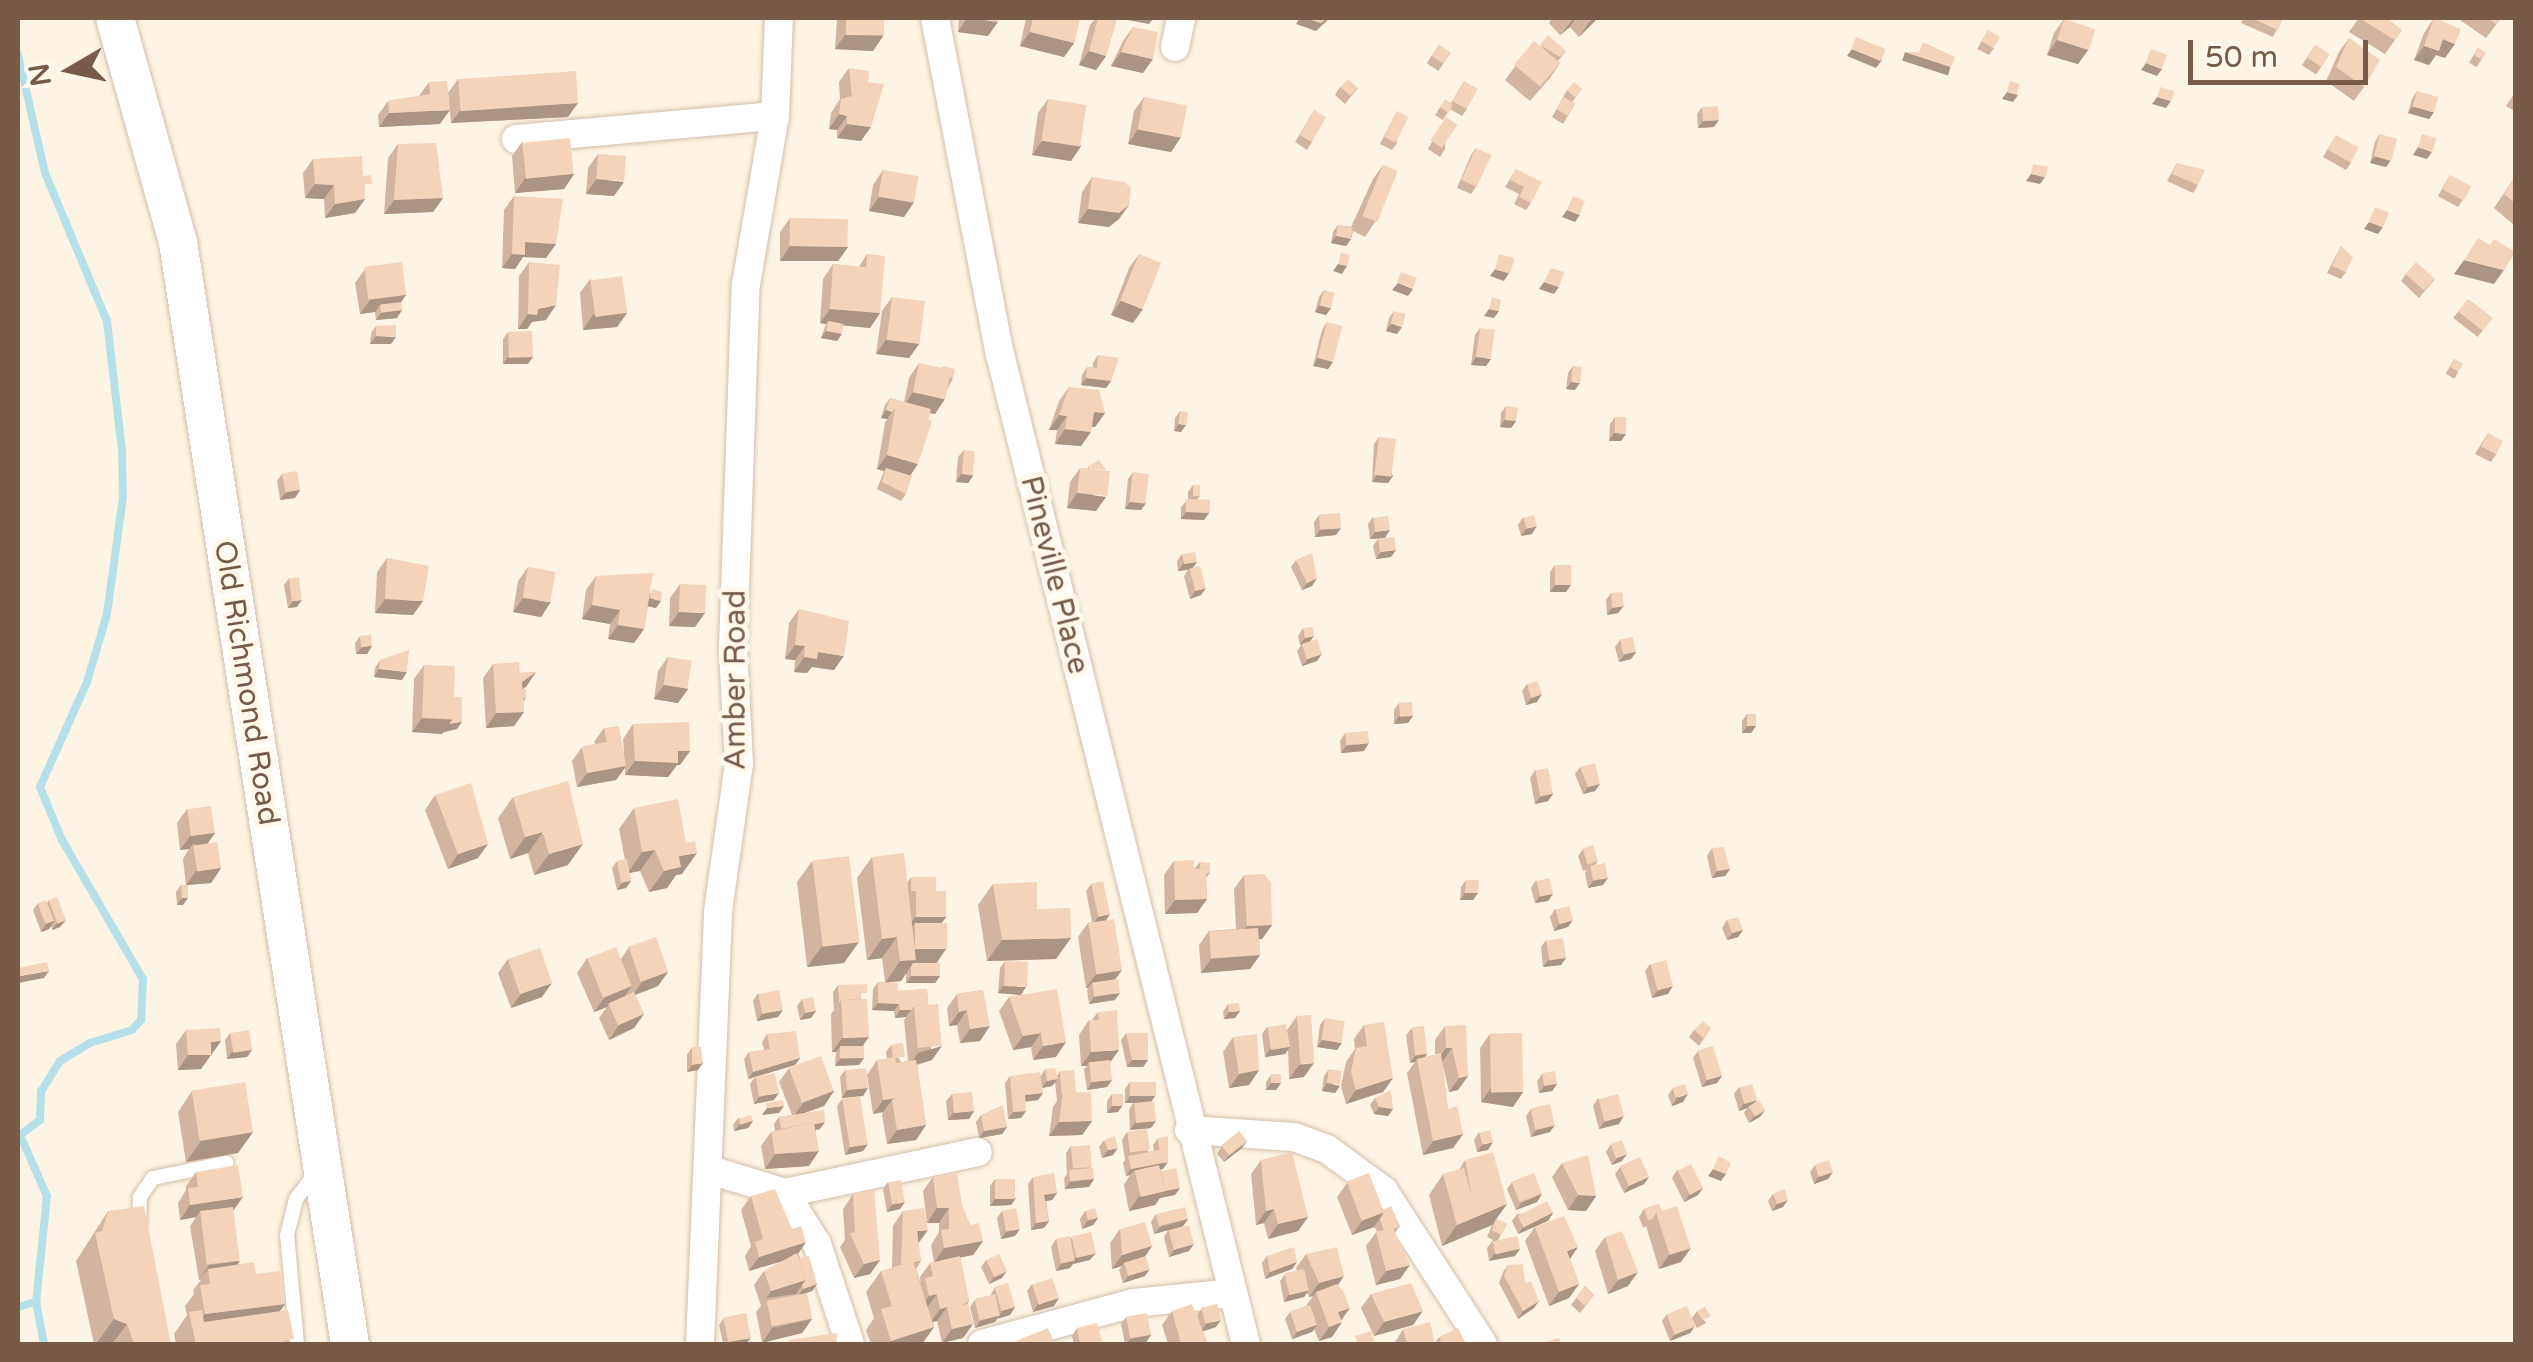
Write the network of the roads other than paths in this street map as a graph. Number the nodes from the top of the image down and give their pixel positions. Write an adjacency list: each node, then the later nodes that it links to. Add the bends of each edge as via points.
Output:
1 (778, 18): 6 (street, Amber Road)
2 (935, 18): 8 (street, Pineville Place, via 1000,354)
3 (1181, 18): 5 (street)
4 (114, 21): 11 (street, Old Richmond Road, via 178,242)
5 (1175, 47)
6 (775, 116): 7 (street); 12 (street, Amber Road, via 746,284 733,648 738,763 718,911)
7 (516, 139)
8 (1189, 1130): 15 (street, Pineville Place); 22 (street, via 1294,1137 1341,1159 1384,1191)
9 (978, 1152): 13 (street)
10 (226, 1163): 14 (lane, via 167,1174 144,1186)
11 (322, 1166): 16 (lane, via 290,1215); 17 (street, Old Richmond Road)
12 (710, 1170): 13 (street); 18 (street, Amber Road)
13 (785, 1193): 19 (street, via 817,1244)
14 (138, 1249)
15 (1232, 1293): 20 (street, via 1134,1303); 21 (street, Pineville Place)
16 (296, 1344)
17 (350, 1344)
18 (700, 1344)
19 (850, 1344)
20 (982, 1344)
21 (1246, 1344)
22 (1483, 1344)

